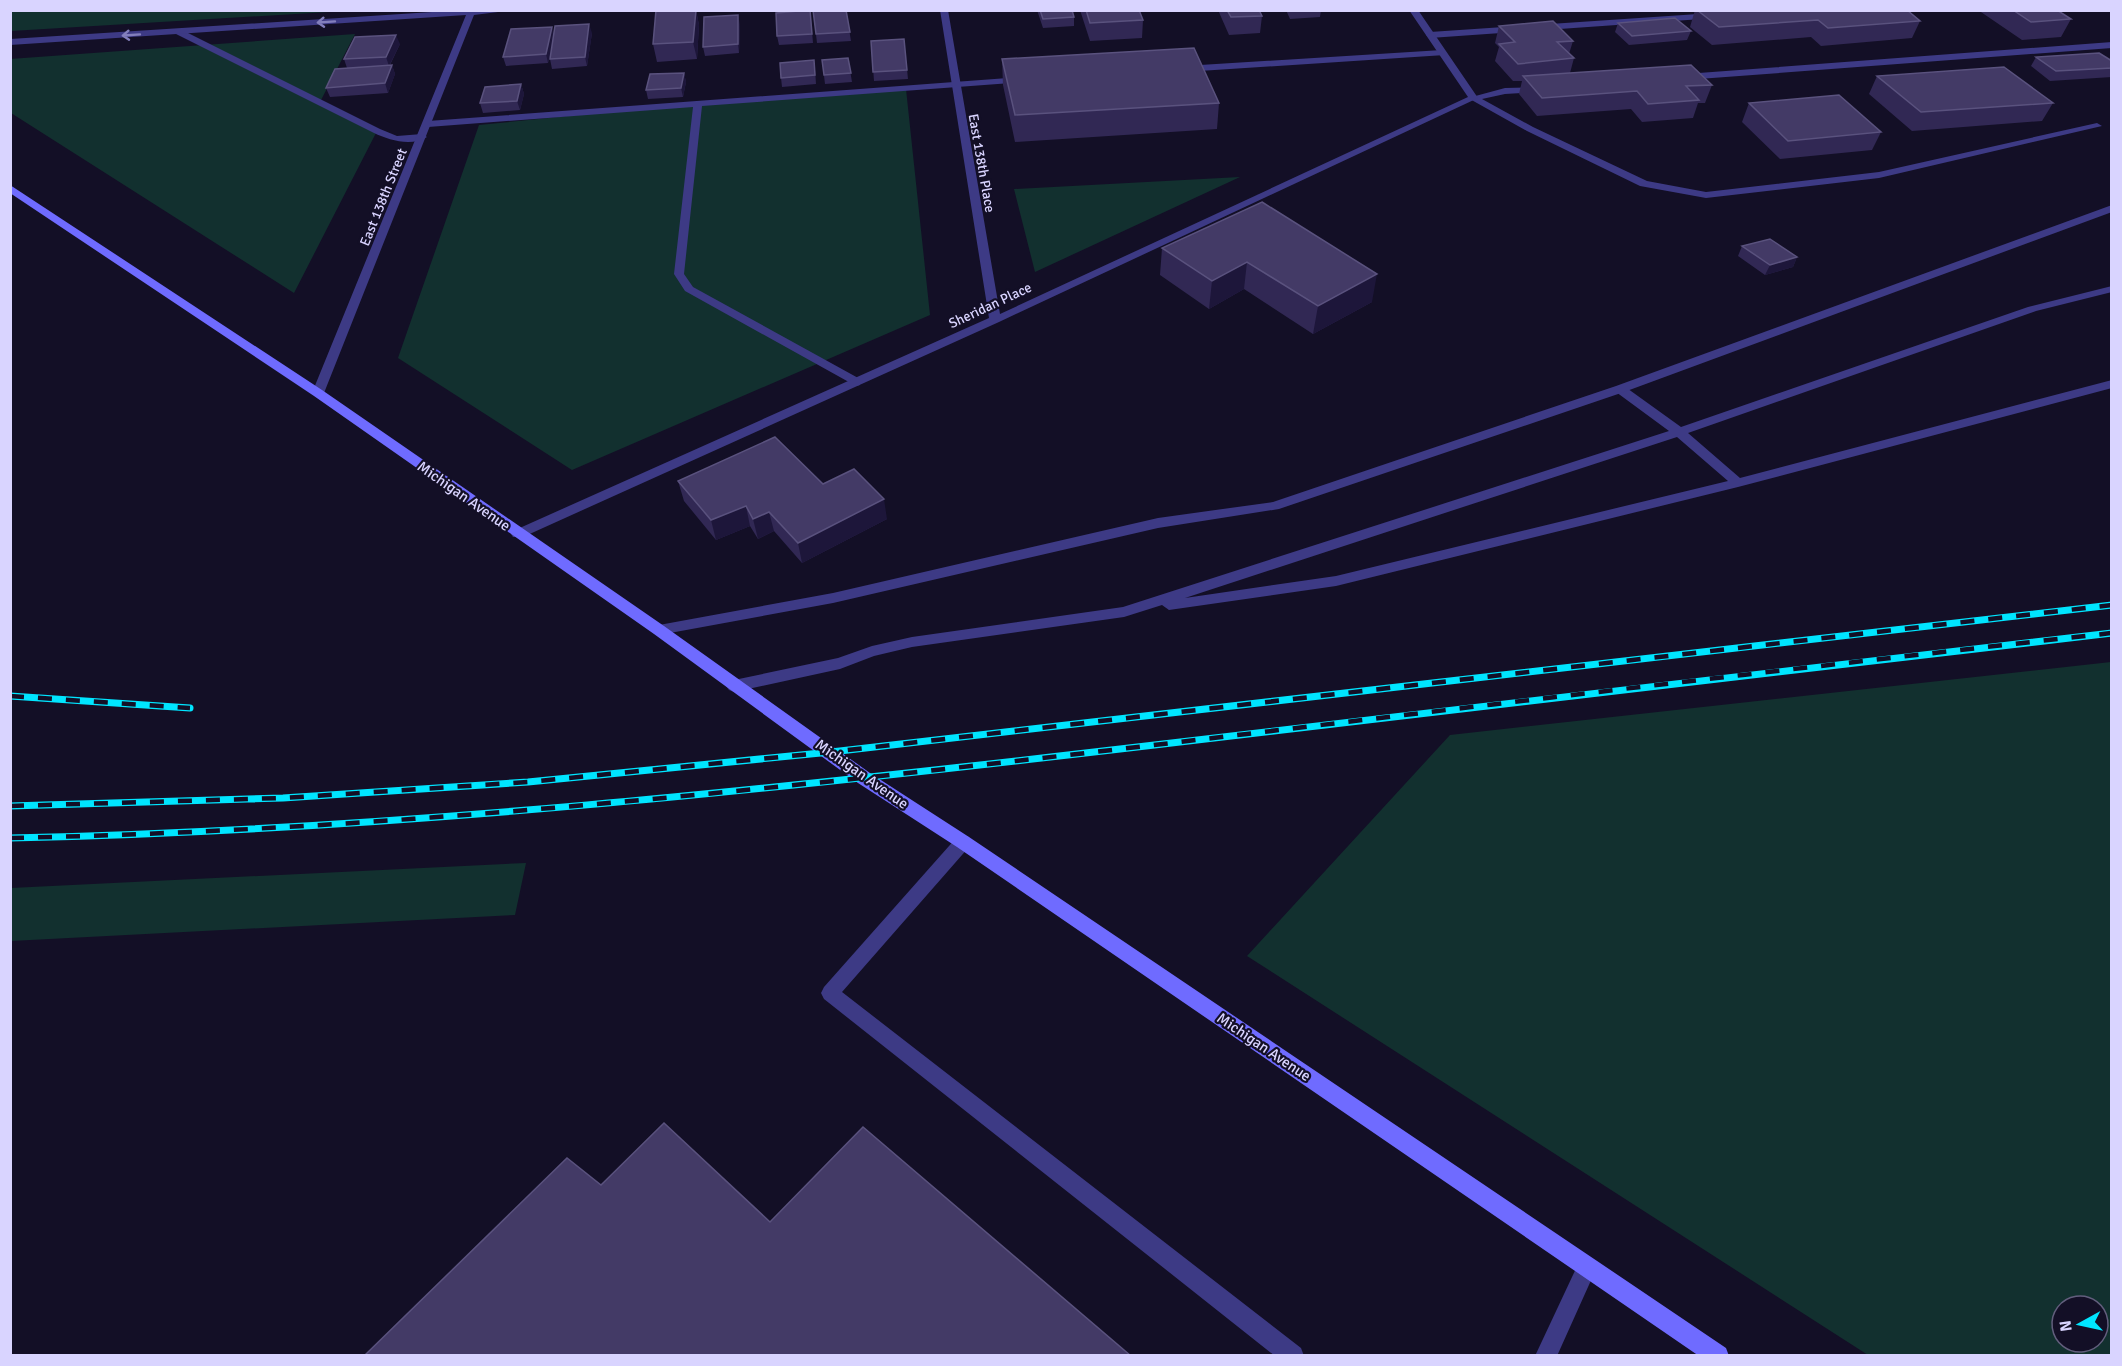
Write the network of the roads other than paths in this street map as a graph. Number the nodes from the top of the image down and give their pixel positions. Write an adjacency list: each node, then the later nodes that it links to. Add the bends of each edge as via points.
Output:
1 (510, 10): 4 (street)
2 (944, 10): 14 (street, East 138th Place)
3 (1413, 10): 7 (street)
4 (471, 12): 6 (street, one-way to 6); 18 (street, East 138th Street)
5 (1721, 16): 7 (street)
6 (179, 32): 8 (street, one-way to 8); 20 (street, via 377,131 396,139)
7 (1430, 35): 10 (street)
8 (10, 42)
9 (2112, 45): 12 (street)
10 (1442, 52): 11 (street); 16 (street)
11 (1174, 70)
12 (1671, 78)
13 (1032, 80): 14 (street)
14 (955, 85): 17 (street); 24 (street, East 138th Place)
15 (1552, 87): 16 (street, Sheridan Place)
16 (1473, 98): 19 (street, via 1644,184 1706,195 1879,175); 24 (street, Sheridan Place)
17 (698, 103): 18 (street); 25 (street, via 679,263 682,281 689,289)
18 (428, 124): 20 (street, East 138th Street)
19 (2097, 126)
20 (422, 137): 28 (street, East 138th Street)
21 (10, 188): 28 (main road, Michigan Avenue)
22 (2112, 208): 27 (street)
23 (2112, 289): 29 (street, via 2021,313)
24 (995, 320): 25 (street, Sheridan Place)
25 (856, 382): 31 (street, Sheridan Place)
26 (2112, 384): 30 (street)
27 (1620, 389): 29 (street); 33 (street, via 1275,506 1158,523 833,598)
28 (318, 393): 31 (main road, Michigan Avenue)
29 (1678, 431): 30 (street); 32 (street)
30 (1738, 483): 32 (street, via 1336,582)
31 (518, 534): 33 (main road, Michigan Avenue)
32 (1124, 612): 34 (street, via 912,642 840,663)
33 (659, 630): 34 (main road, Michigan Avenue)
34 (734, 686): 35 (main road, Michigan Avenue)
35 (963, 842): 36 (main road, Michigan Avenue); 37 (street, via 830,993)
36 (1587, 1267): 38 (street); 39 (main road, Michigan Avenue)
37 (1293, 1356)
38 (1546, 1356)
39 (1718, 1356)

